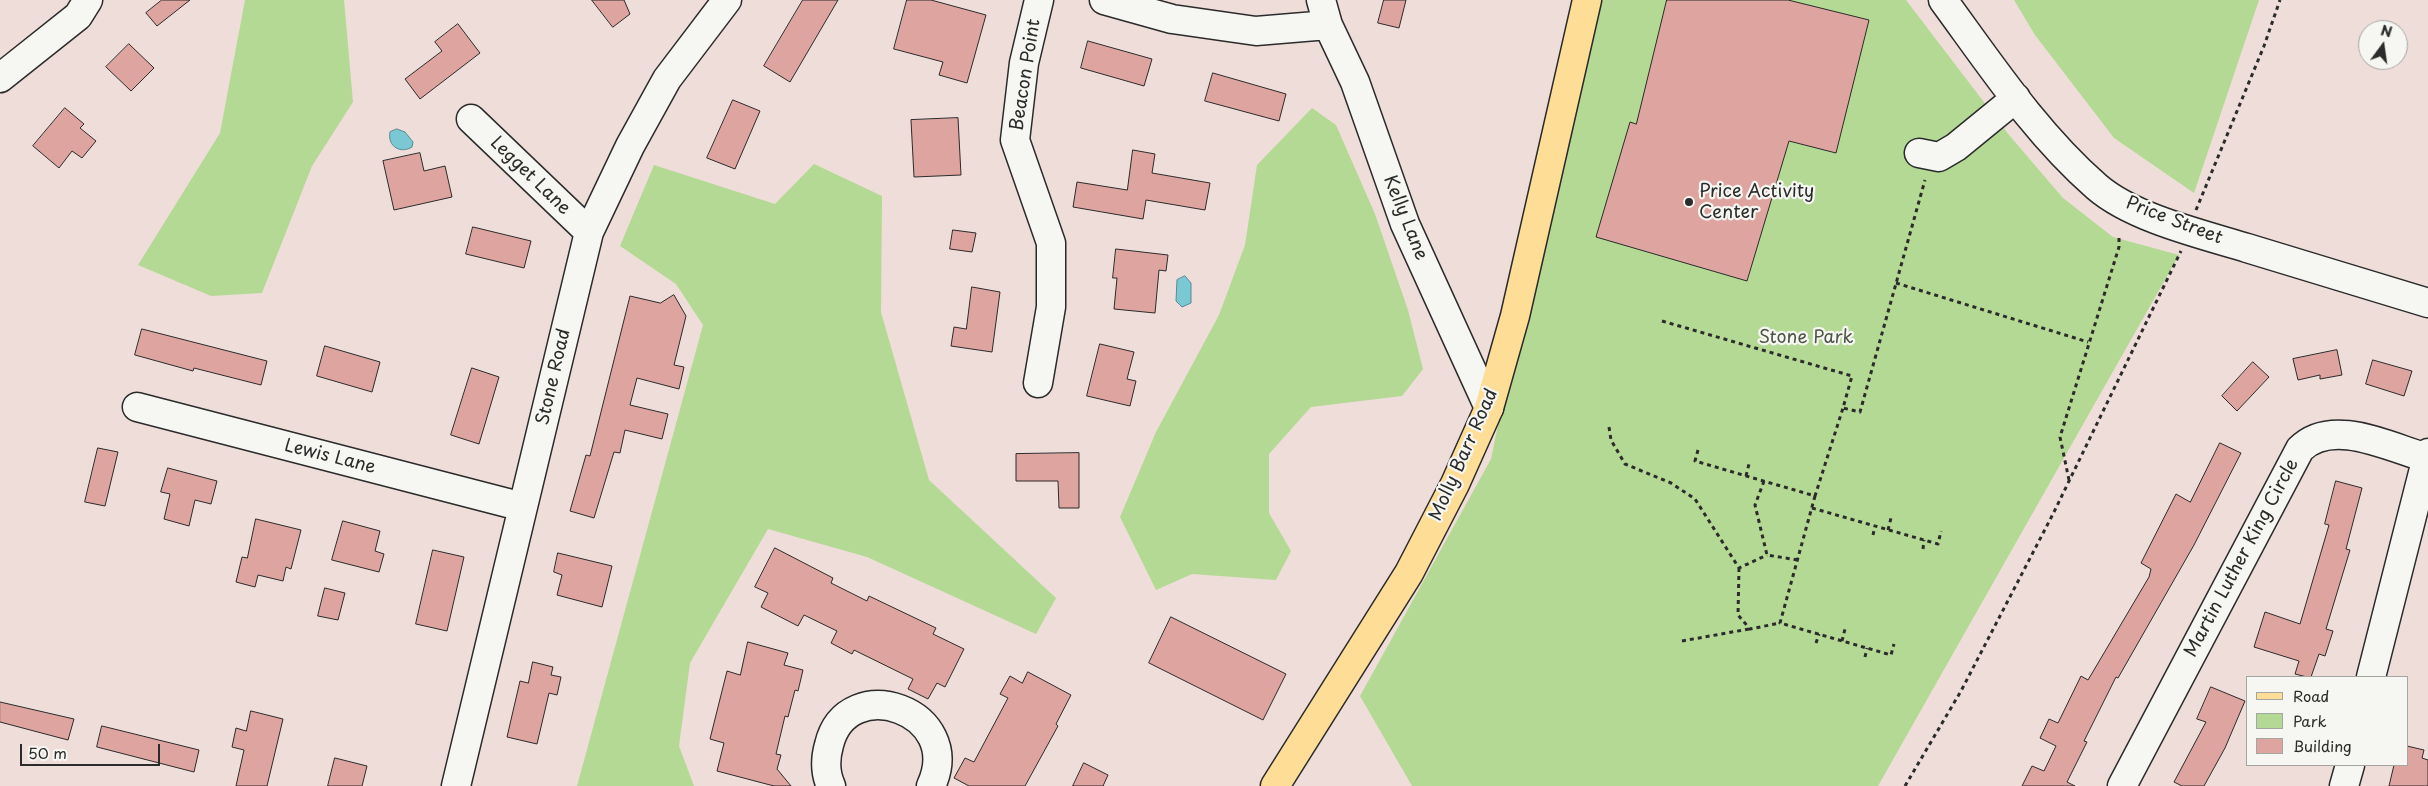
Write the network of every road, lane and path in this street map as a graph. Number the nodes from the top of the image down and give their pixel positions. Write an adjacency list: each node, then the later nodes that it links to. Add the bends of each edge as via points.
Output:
1 (88, 0): 9 (street, via 78,16)
2 (727, 0): 15 (street, Stone Road, via 663,86)
3 (1039, 0): 21 (street, Beacon Point, via 1024,63 1015,140 1051,242 1051,307)
4 (1104, 0): 8 (street, via 1172,19 1256,31)
5 (1587, 0): 23 (main road, Molly Barr Road, via 1515,316)
6 (1942, 0): 10 (street, Price Street)
7 (2280, 0): 14 (path, via 2264,46 2197,204)
8 (1325, 12): 23 (street, Kelly Lane, via 1355,82 1405,224)
9 (0, 78)
10 (2016, 98): 12 (street, via 1939,157); 14 (street, Price Street, via 2098,188 2135,210)
11 (471, 119): 15 (street, Legget Lane)
12 (1919, 153)
13 (1925, 180): 17 (path)
14 (2190, 231): 18 (street, Price Street); 30 (path)
15 (589, 232): 33 (street, Stone Road)
16 (2119, 234): 20 (path, via 2119,247)
17 (1896, 283): 20 (path); 24 (path, via 1860,412)
18 (2428, 303)
19 (1662, 321): 24 (path, via 1852,376)
20 (2088, 342): 30 (path, via 2060,437)
21 (1038, 383)
22 (137, 407): 33 (street, Lewis Lane)
23 (1489, 408): 60 (main road, Molly Barr Road, via 1455,484 1409,573)
24 (1843, 408): 32 (path)
25 (1609, 427): 44 (path, via 1611,440 1625,464 1671,483 1695,498)
26 (1698, 450): 29 (path, via 1695,461)
27 (2427, 455): 55 (street); 62 (street, Martin Luther King Circle, via 2345,434 2324,434 2309,440 2300,449)
28 (1749, 464): 29 (path)
29 (1746, 476): 31 (path)
30 (2069, 480): 61 (path, via 1961,691)
31 (1764, 481): 32 (path); 42 (path, via 1755,505)
32 (1815, 496): 34 (path)
33 (523, 507): 57 (street, Stone Road)
34 (1812, 508): 36 (path); 43 (path)
35 (1891, 518): 37 (path)
36 (1875, 526): 37 (path); 39 (path)
37 (1888, 530): 40 (path)
38 (1941, 532): 40 (path, via 1938,544)
39 (1873, 535)
40 (1924, 540): 41 (path)
41 (1923, 549)
42 (1767, 555): 43 (path); 44 (path)
43 (1798, 560): 45 (path)
44 (1739, 568): 46 (path, via 1738,615)
45 (1780, 623): 46 (path); 48 (path)
46 (1750, 629): 50 (path)
47 (1845, 629): 49 (path)
48 (1819, 634): 49 (path); 51 (path)
49 (1842, 641): 53 (path)
50 (1682, 642)
51 (1816, 643)
52 (1894, 644): 53 (path, via 1891,655)
53 (1867, 648): 54 (path)
54 (1864, 657)
55 (2372, 676)
56 (2350, 766): 63 (street)
57 (456, 786)
58 (831, 786): 59 (street, via 826,776 830,737 848,716 859,709 882,703 913,714 927,727 936,745 937,766)
59 (931, 786)
60 (1275, 786)
61 (1905, 786)
62 (2122, 786)
63 (2344, 786)

